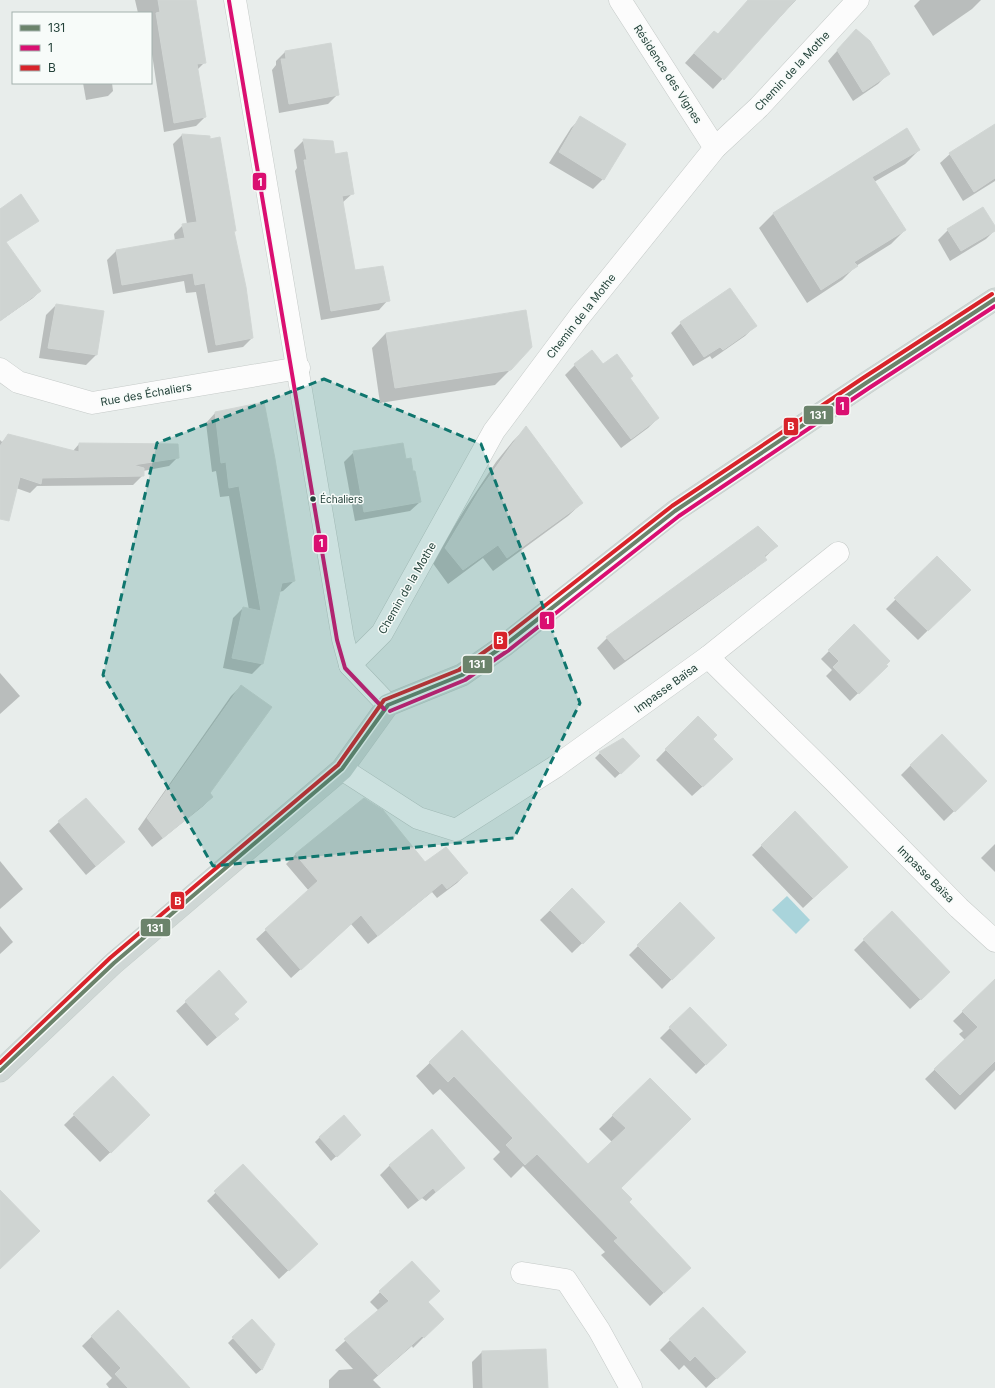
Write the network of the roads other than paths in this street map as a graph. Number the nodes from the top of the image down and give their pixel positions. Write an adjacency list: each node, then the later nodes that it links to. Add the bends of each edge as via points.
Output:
1 (235, 0): 6 (street)
2 (620, 0): 4 (street, Résidence des Vignes)
3 (858, 0): 4 (street, Chemin de la Mothe, via 759,107)
4 (715, 148): 10 (street, Chemin de la Mothe, via 579,317 494,430 382,633)
5 (995, 300): 11 (main road, via 675,511 462,676)
6 (299, 368): 7 (street, Rue des Échaliers, via 92,403 18,382); 10 (street)
7 (0, 369)
8 (838, 553): 9 (street)
9 (708, 657): 12 (street, Impasse Baïsa, via 555,767 456,830 418,818); 13 (street, Impasse Baïsa)
10 (350, 665): 11 (street)
11 (388, 705): 12 (main road)
12 (342, 769): 14 (main road, via 114,964)
13 (995, 941)
14 (0, 1071)
15 (522, 1272): 16 (street, via 566,1280 599,1330)
16 (630, 1388)

